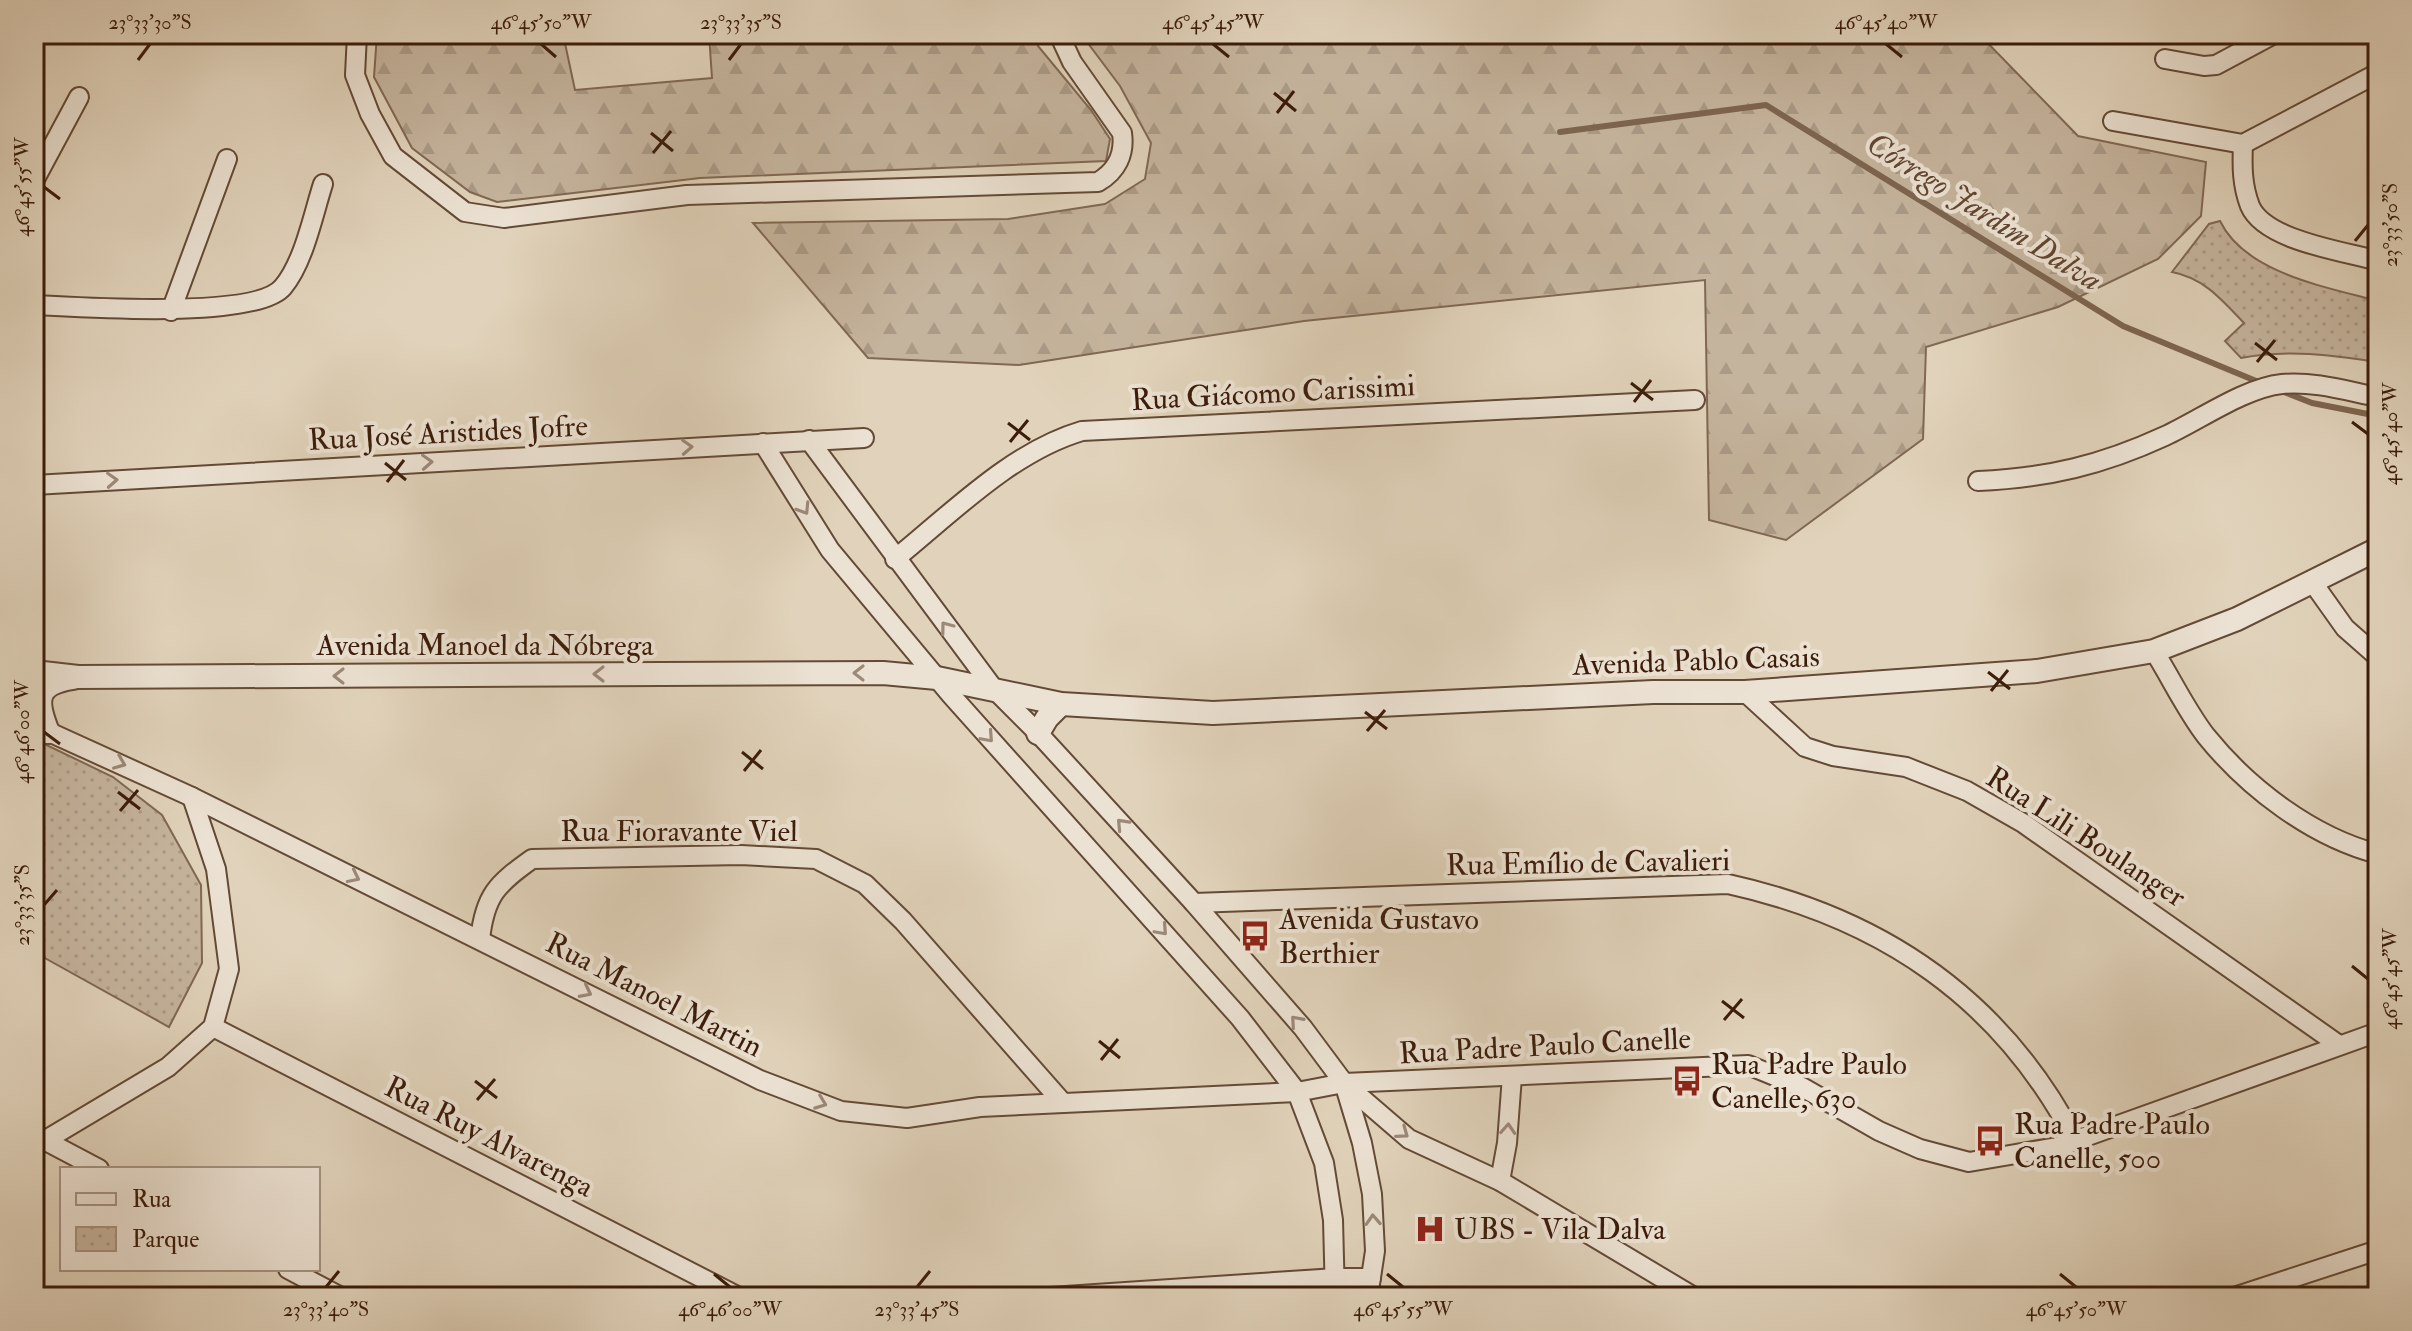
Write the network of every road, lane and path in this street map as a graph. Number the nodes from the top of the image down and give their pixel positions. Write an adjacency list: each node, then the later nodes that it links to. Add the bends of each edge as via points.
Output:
1 (357, 34): 2 (street, via 355,75 393,156 465,212 504,218 687,195 1098,182 1119,161 1122,133 1072,62)
2 (1059, 34)
3 (2274, 34): 4 (street, via 2216,65)
4 (2165, 59)
5 (2378, 73): 8 (street)
6 (79, 97): 10 (street)
7 (2113, 121): 8 (street)
8 (2243, 144): 12 (street, via 2242,175 2251,208 2264,223 2284,235)
9 (227, 159): 14 (street)
10 (34, 181)
11 (323, 184): 14 (street, via 294,271 281,290 265,299)
12 (2378, 261)
13 (34, 305): 14 (street)
14 (171, 311)
15 (2378, 397): 20 (street, via 2304,383 2278,384 2106,462 2056,474)
16 (1695, 400): 23 (street, Rua Giácomo Carissimi, via 1082,431 1016,462)
17 (864, 438): 18 (street, Rua José Aristides Jofre)
18 (809, 440): 19 (street, Rua José Aristides Jofre); 23 (street)
19 (763, 443): 21 (street, Rua José Aristides Jofre, one-way to 19); 29 (street, one-way to 29, via 830,550)
20 (1978, 481)
21 (34, 485)
22 (2378, 549): 24 (street, Avenida Pablo Casais)
23 (895, 559): 30 (street, one-way to 23)
24 (2313, 583): 25 (street, Avenida Pablo Casais); 26 (street, via 2345,628)
25 (2154, 651): 31 (street, Avenida Pablo Casais, via 2037,671); 36 (street, via 2206,735 2253,785 2311,826)
26 (2378, 657)
27 (34, 672): 28 (street, Avenida Manoel da Nóbrega)
28 (78, 677): 29 (street, Avenida Manoel da Nóbrega, one-way to 28, via 883,673); 33 (street, via 44,689 38,708)
29 (937, 678): 30 (street, Avenida Manoel da Nóbrega); 44 (street, one-way to 44, via 1231,1008)
30 (994, 689): 32 (street, Avenida Pablo Casais); 34 (street)
31 (1745, 692): 32 (street, Avenida Pablo Casais, via 1213,713); 41 (street, Rua Lili Boulanger, via 1805,747 1906,767 1967,791 2023,823)
32 (1061, 704): 34 (street)
33 (41, 728): 35 (street, Rua Manoel Martin, one-way to 35)
34 (1038, 733): 37 (street, one-way to 34)
35 (192, 797): 38 (street, Rua Manoel Martin, one-way to 38); 39 (street, via 216,869 229,969)
36 (2378, 854)
37 (1194, 903): 43 (street, one-way to 37); 46 (street, Rua Emílio de Cavalieri, via 1728,884 1772,894 1884,939 1948,982 1998,1028 2058,1107)
38 (480, 939): 45 (street, Rua Manoel Martin, one-way to 45, via 760,1080 841,1111 907,1118); 45 (street, Rua Fioravante Viel, via 484,908 506,878 532,859 816,859 865,884 903,921)
39 (213, 1027): 47 (street, via 168,1067); 55 (street, Rua Ruy Alvarenga)
40 (2378, 1032): 41 (street, Rua Padre Paulo Canelle)
41 (2339, 1045): 46 (street, Rua Padre Paulo Canelle)
42 (1512, 1076): 43 (street, Rua Padre Paulo Canelle); 46 (street, Rua Padre Paulo Canelle, via 1748,1065 1920,1149 1969,1162); 49 (street, one-way to 42)
43 (1344, 1083): 44 (street, Rua Padre Paulo Canelle); 49 (street, one-way to 49, via 1409,1139); 53 (street, one-way to 43, via 1375,1251 1372,1194)
44 (1297, 1092): 45 (street, Rua Manoel Martin); 52 (street, via 1324,1163)
45 (1063, 1103)
46 (2075, 1140)
47 (40, 1144): 48 (street)
48 (94, 1167)
49 (1500, 1181): 58 (street)
50 (2378, 1250): 59 (street)
51 (292, 1271): 54 (street)
52 (1336, 1278): 53 (street); 56 (street); 57 (street)
53 (1370, 1288)
54 (341, 1297)
55 (739, 1297)
56 (1050, 1297)
57 (1335, 1297)
58 (1694, 1297)
59 (2234, 1297)

